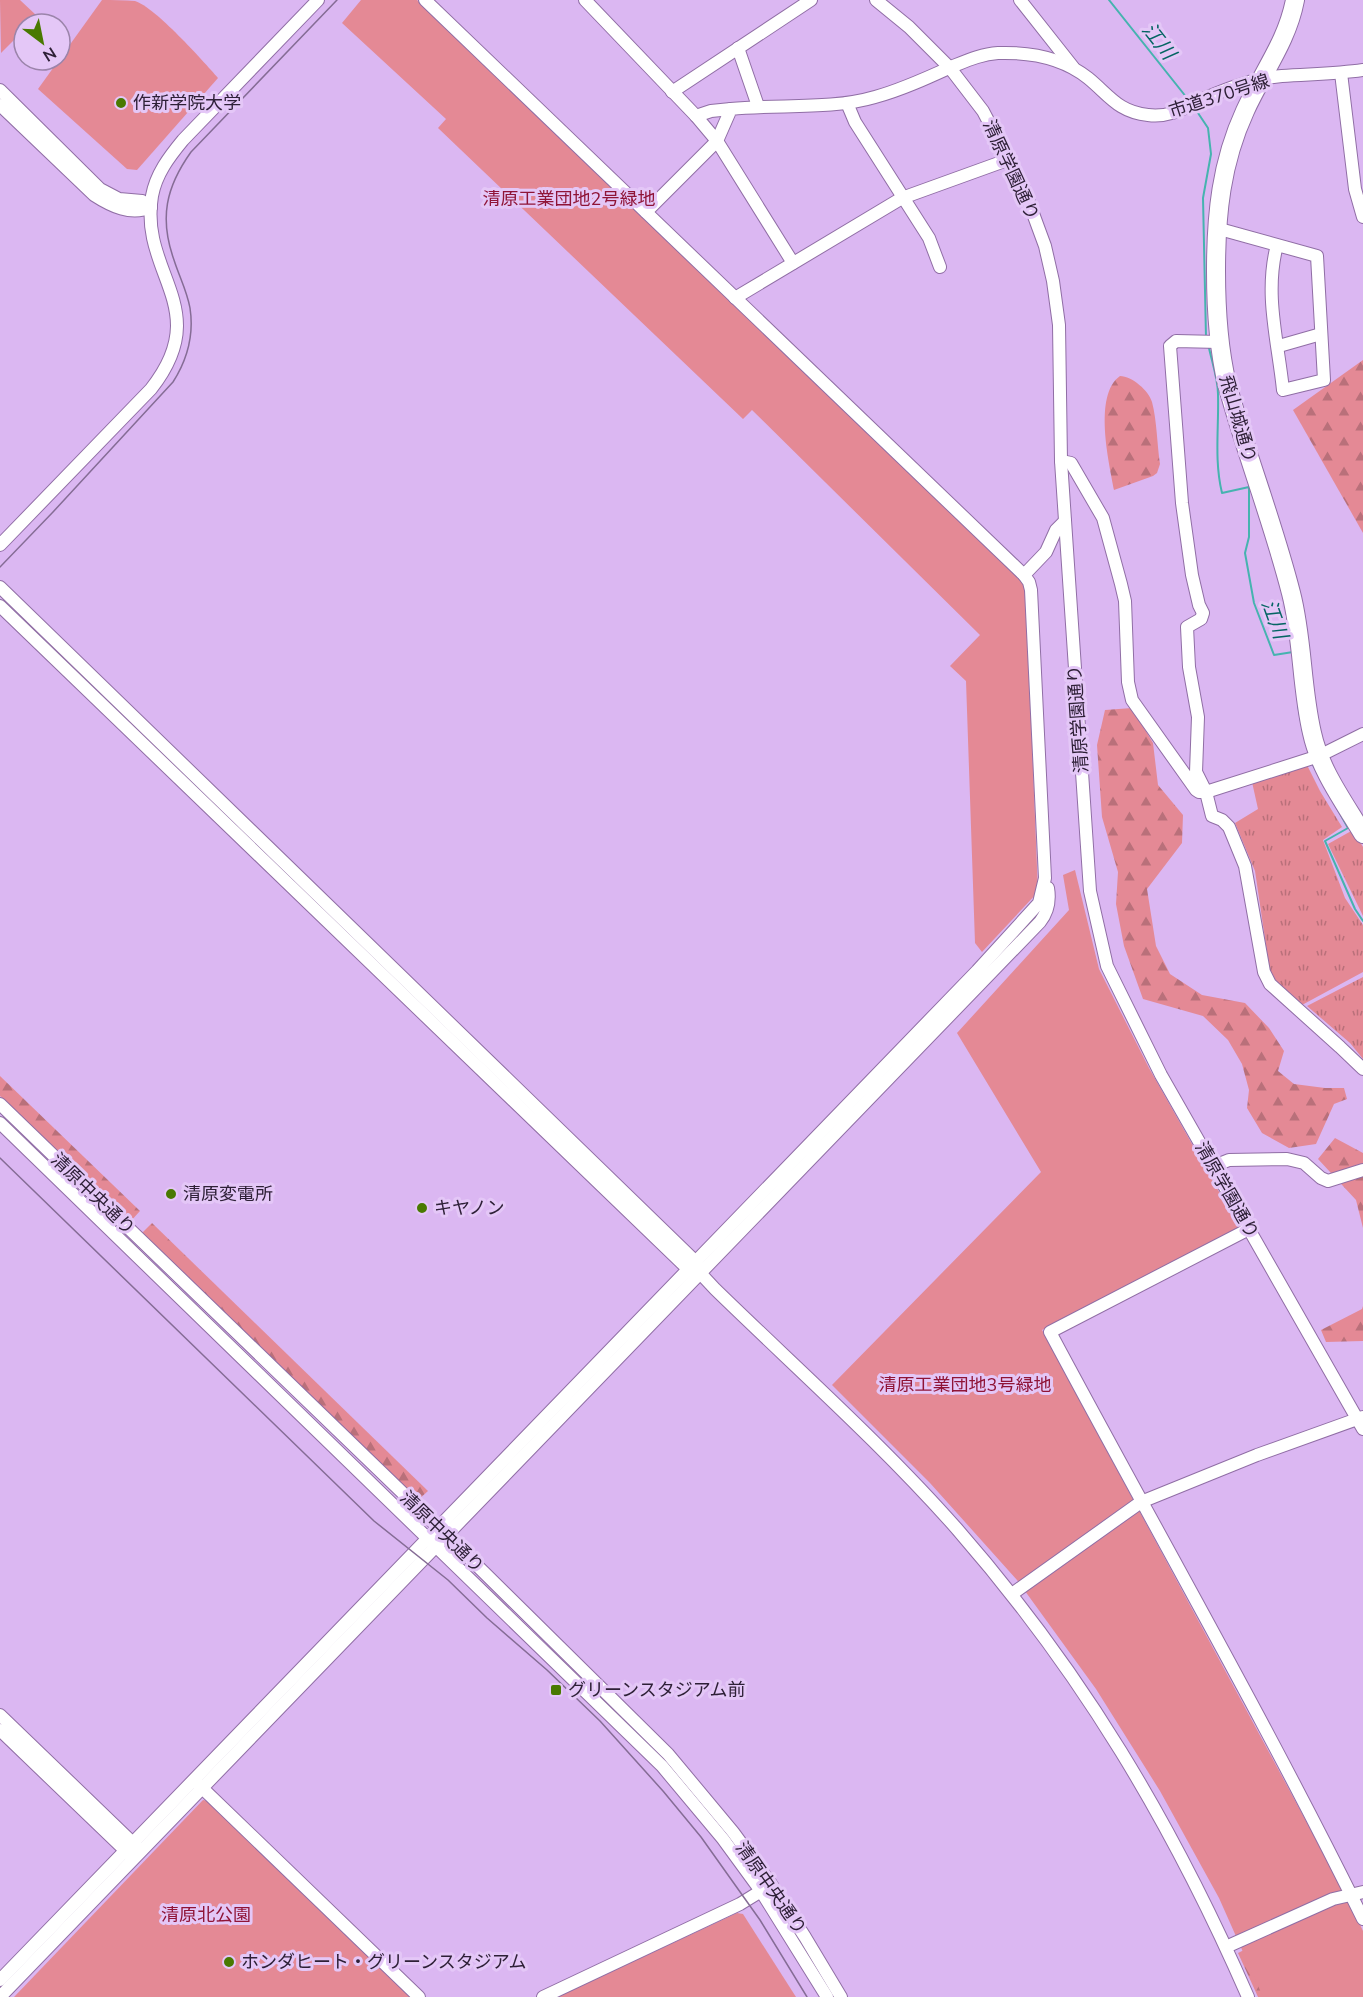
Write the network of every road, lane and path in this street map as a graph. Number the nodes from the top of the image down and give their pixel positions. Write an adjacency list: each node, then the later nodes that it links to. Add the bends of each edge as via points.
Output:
1 (318, 0): 24 (street, via 169,156 156,182)
2 (424, 0): 25 (street)
3 (585, 0): 15 (street)
4 (811, 0): 8 (street)
5 (876, 0): 9 (street, 清原学園通り)
6 (1020, 0): 10 (street)
7 (1295, 0): 13 (highway, 飛山城通り, via 1286,34)
8 (738, 48): 15 (street); 18 (street)
9 (950, 68): 10 (street, 市道370号線, via 973,57 995,53 1037,55); 16 (street, 市道370号線); 22 (street, 清原学園通り, via 983,111)
10 (1074, 68): 13 (street, 市道370号線, via 1112,101 1148,115 1166,115)
11 (1363, 70): 12 (street, 市道370号線)
12 (1341, 73): 13 (street, 市道370号線); 26 (street, via 1355,189)
13 (1262, 79): 27 (highway, 飛山城通り, via 1244,112 1226,163)
14 (0, 90): 24 (street, via 100,189 119,199 142,201)
15 (672, 92): 20 (street)
16 (847, 104): 18 (street, 市道370号線); 23 (street)
17 (0, 105): 24 (street, via 94,195 127,210)
18 (758, 106): 19 (street, 市道370号線)
19 (731, 109): 20 (street, 市道370号線); 21 (street)
20 (696, 116): 21 (street)
21 (717, 141): 25 (street); 29 (street)
22 (1010, 159): 23 (street); 35 (street, 清原学園通り, via 1035,218 1053,281 1060,353)
23 (902, 198): 29 (street); 30 (street, via 929,238)
24 (151, 207): 37 (street, via 153,238 176,312 176,337 168,365 151,389)
25 (646, 212): 31 (street)
26 (1363, 217)
27 (1216, 228): 28 (street); 33 (highway, 飛山城通り)
28 (1277, 245): 32 (street, via 1317,256); 34 (street, via 1270,304)
29 (792, 263): 31 (street)
30 (940, 267)
31 (735, 298): 38 (street)
32 (1321, 334): 34 (street); 34 (street, via 1324,380 1283,390)
33 (1219, 342): 42 (highway, 飛山城通り, via 1233,407 1292,594 1307,707); 43 (street, via 1176,340 1170,346 1182,503 1192,575 1203,613 1201,619 1187,627 1187,642 1198,717 1196,772)
34 (1278, 346)
35 (1061, 461): 36 (street, 清原学園通り); 43 (street, via 1071,463 1103,518 1125,601 1132,700 1196,790)
36 (1065, 521): 38 (street, via 1046,552); 49 (street, 清原学園通り, via 1090,891 1107,966 1161,1076)
37 (0, 545)
38 (1024, 575): 52 (street, via 1031,590 1048,888 1045,916)
39 (0, 587): 52 (street)
40 (0, 606): 52 (street)
41 (1363, 734): 42 (street)
42 (1319, 756): 43 (street); 44 (highway, 飛山城通り, via 1331,781)
43 (1206, 792): 46 (street, via 1212,816 1229,827 1245,866 1264,972 1270,984)
44 (1358, 816): 45 (highway, 飛山城通り)
45 (1363, 834)
46 (1363, 1069)
47 (0, 1104): 55 (street, 清原中央通り)
48 (0, 1123): 56 (street, 清原中央通り)
49 (1214, 1166): 50 (street, via 1229,1160 1287,1159 1304,1163 1328,1181); 51 (street, 清原学園通り)
50 (1363, 1170)
51 (1249, 1229): 53 (street, 清原学園通り); 54 (street, via 1050,1332)
52 (695, 1268): 55 (street); 57 (street, via 922,1491)
53 (1361, 1422): 54 (street, via 1257,1455)
54 (1141, 1502): 57 (street); 63 (street)
55 (442, 1532): 56 (street); 71 (street, 清原中央通り, via 675,1763 771,1884)
56 (432, 1542): 60 (street); 62 (street, 清原中央通り, via 662,1766)
57 (1012, 1594): 65 (street, via 1084,1694 1137,1777)
58 (0, 1714): 61 (street)
59 (0, 1730): 61 (street)
60 (198, 1784): 61 (street); 68 (street)
61 (133, 1851): 66 (street); 67 (street)
62 (761, 1891): 69 (street); 70 (street, 清原中央通り)
63 (1357, 1892): 64 (street); 65 (street)
64 (1363, 1919)
65 (1226, 1947): 72 (street)
66 (0, 1980)
67 (0, 1997)
68 (418, 1997)
69 (543, 1997)
70 (827, 1997)
71 (841, 1997)
72 (1248, 1997)

